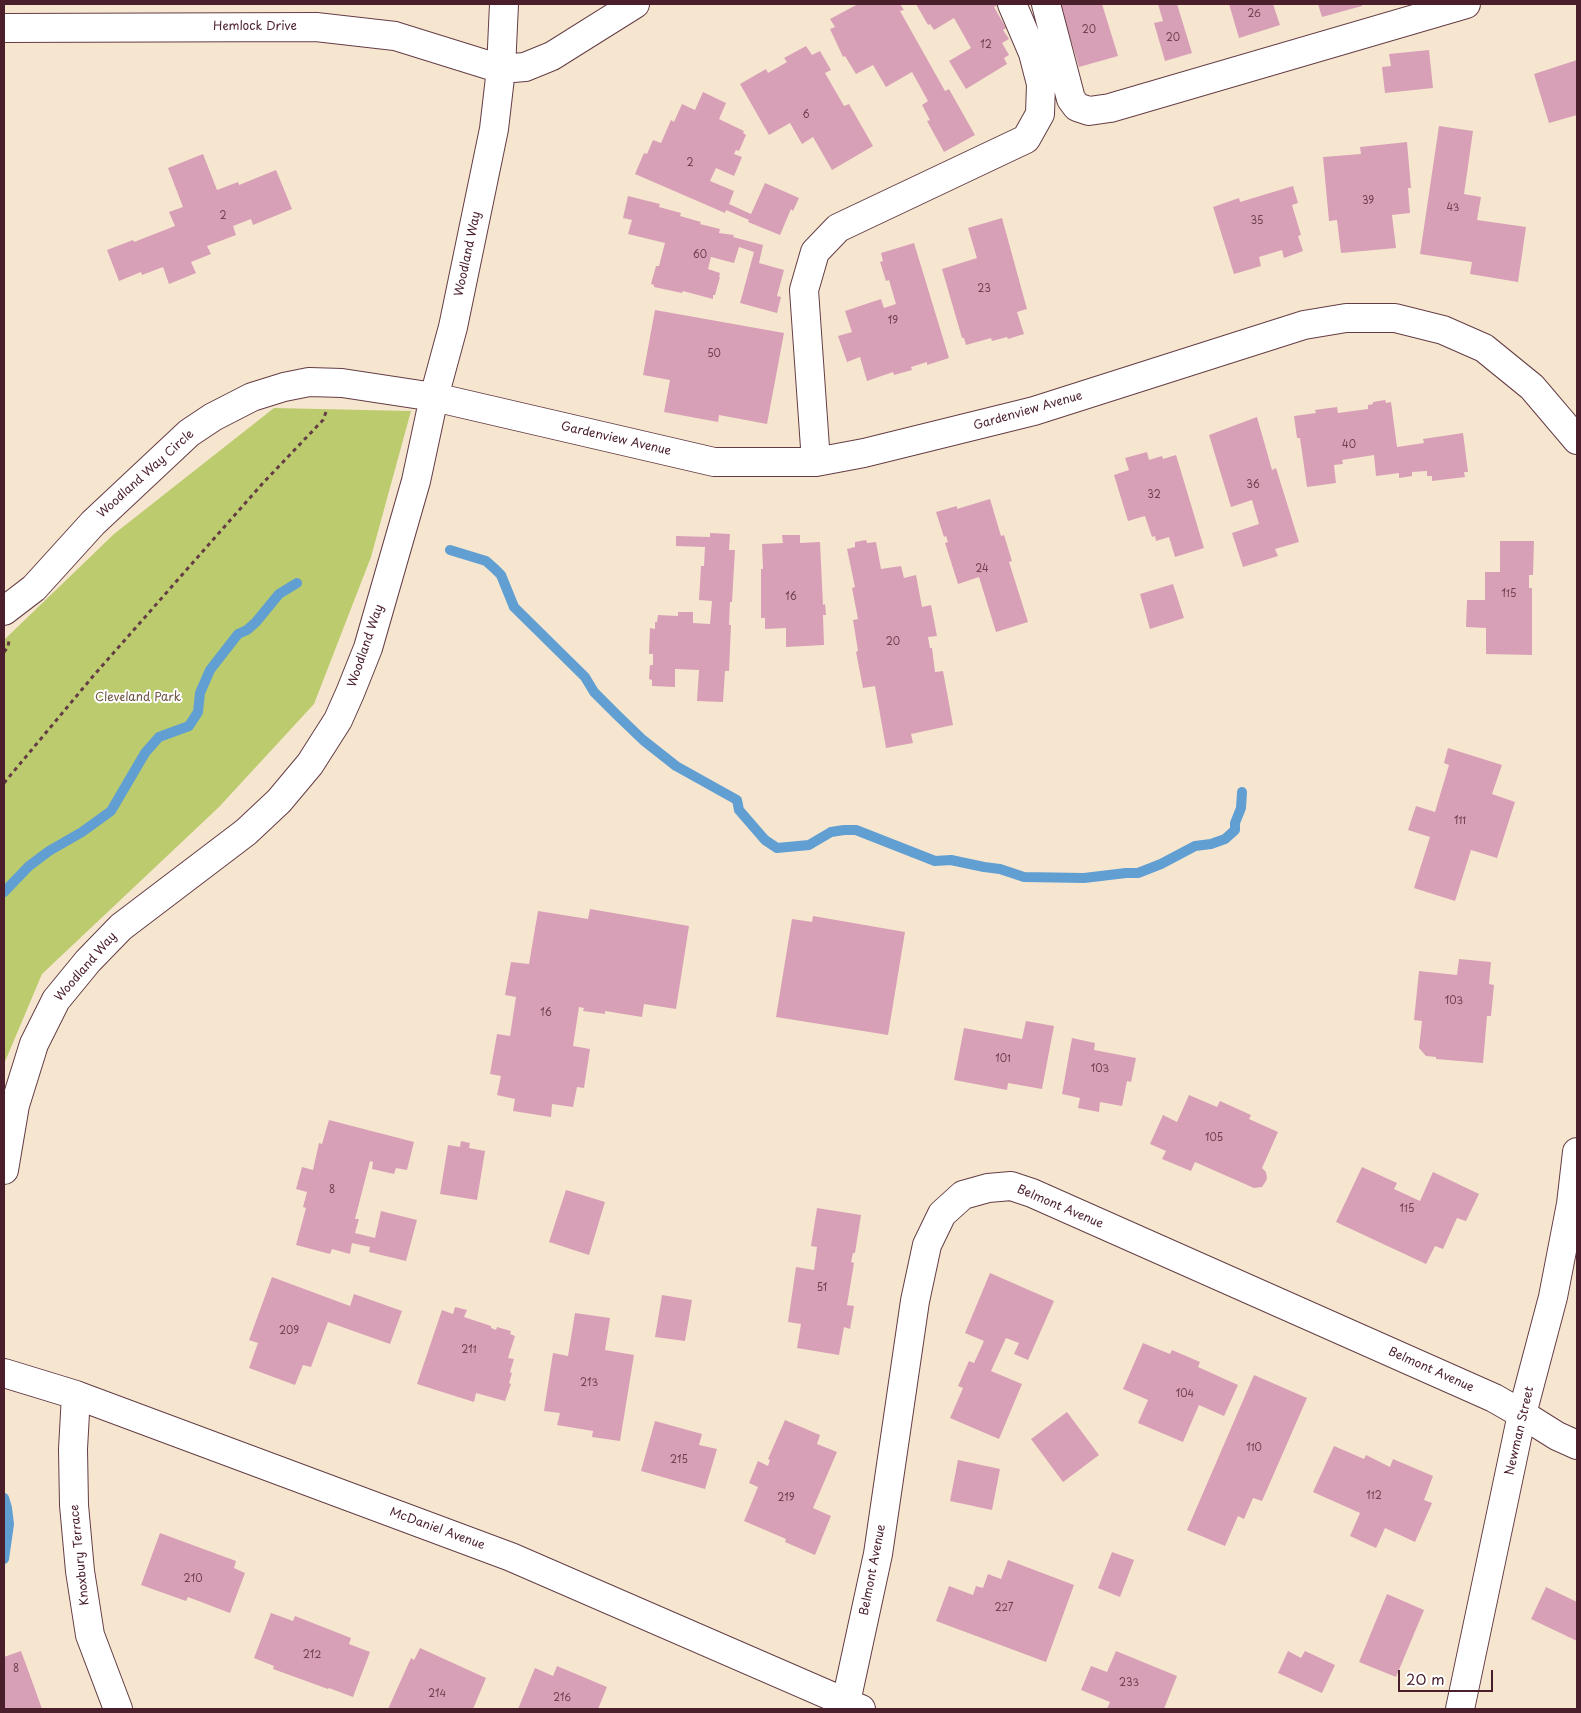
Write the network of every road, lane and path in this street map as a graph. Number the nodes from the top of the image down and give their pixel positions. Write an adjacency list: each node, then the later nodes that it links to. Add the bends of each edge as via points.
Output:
1 (504, 4): 7 (street, Woodland Way)
2 (635, 4): 7 (street, via 552,56 525,67)
3 (1012, 4): 11 (street, via 1033,53 1041,84 1040,114 1026,139 838,228 815,252 804,290)
4 (1046, 4): 5 (street, via 1071,99 1077,107 1089,111 1110,108)
5 (1466, 4)
6 (4, 28): 7 (street, Hemlock Drive, via 316,27 395,36)
7 (501, 69): 9 (street, Woodland Way, via 494,129 453,327)
8 (335, 383): 9 (street, Woodland Way Circle); 12 (street, Woodland Way Circle, via 309,382 252,397 189,432 93,522 34,588); 13 (path, via 323,420 263,483 94,675)
9 (434, 397): 11 (street, Gardenview Avenue, via 714,462); 15 (street, Woodland Way, via 416,482 368,648 338,720 310,764 279,801 246,832 121,927 56,1000 31,1052 15,1105)
10 (1577, 440): 11 (street, Gardenview Avenue, via 1532,388 1484,348 1444,330 1395,318 1346,318 1304,325 1034,411)
11 (816, 462)
12 (4, 611)
13 (4, 783)
14 (1577, 1152): 18 (street, Newman Street, via 1571,1204 1553,1297)
15 (4, 1170)
16 (4, 1373): 17 (street, McDaniel Avenue)
17 (76, 1395): 20 (street, McDaniel Avenue, via 511,1557); 21 (street, Knoxbury Terrace, via 74,1495 80,1572 90,1635)
18 (1522, 1414): 19 (street, Belmont Avenue); 20 (street, Belmont Avenue, via 1494,1398 1032,1193 1011,1186 963,1195 942,1214 927,1244 915,1302); 22 (street, Newman Street)
19 (1577, 1445)
20 (854, 1706)
21 (118, 1709)
22 (1460, 1709)

